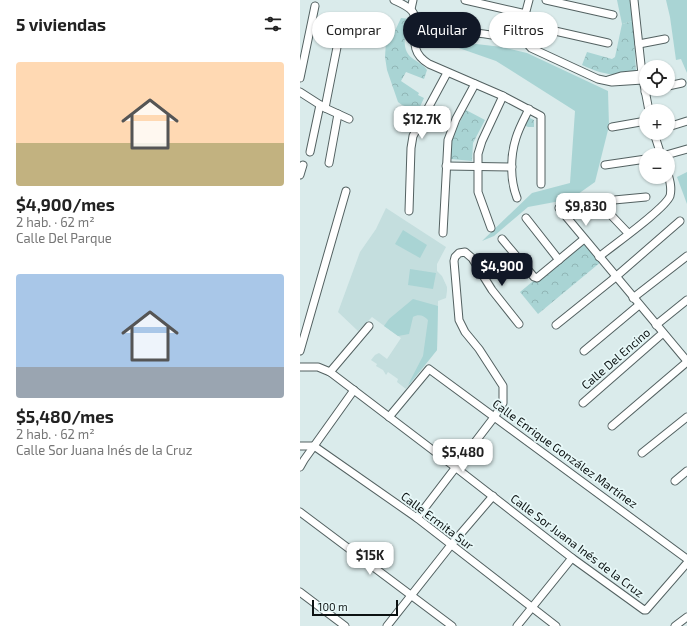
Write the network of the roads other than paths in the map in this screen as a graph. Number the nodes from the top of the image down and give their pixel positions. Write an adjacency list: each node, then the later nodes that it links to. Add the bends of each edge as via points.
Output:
1 (394, 0): 8 (street)
2 (413, 0): 8 (street)
3 (465, 0): 9 (street)
4 (529, 0): 10 (street)
5 (546, 0): 11 (street)
6 (635, 0): 15 (street)
7 (315, 6): 21 (street)
8 (411, 9): 19 (street, via 415,16 417,54 424,62)
9 (517, 12)
10 (526, 12)
11 (613, 15)
12 (558, 32): 14 (street)
13 (665, 39): 15 (street)
14 (608, 43)
15 (638, 44): 18 (street)
16 (336, 48): 27 (street)
17 (531, 48): 20 (street, via 604,81 621,76)
18 (640, 60)
19 (447, 72): 23 (street); 52 (street, via 413,136)
20 (639, 77)
21 (300, 78)
22 (682, 83): 24 (street)
23 (475, 84): 26 (street); 42 (street, via 451,130)
24 (675, 84)
25 (300, 92): 27 (street)
26 (503, 96): 28 (street); 43 (street, via 479,147)
27 (322, 106): 29 (street); 36 (street)
28 (529, 109): 44 (street, via 516,139); 46 (street, via 542,118)
29 (338, 114): 30 (street); 39 (street)
30 (349, 119)
31 (687, 121): 33 (street)
32 (639, 122): 34 (street)
33 (675, 125)
34 (612, 127)
35 (687, 149): 37 (street)
36 (310, 152)
37 (675, 152)
38 (639, 160): 41 (street)
39 (329, 163)
40 (303, 165): 45 (street)
41 (605, 165)
42 (446, 166): 43 (street); 56 (street)
43 (477, 167): 44 (street); 55 (street, via 478,192)
44 (512, 167): 50 (street)
45 (300, 175)
46 (541, 184)
47 (671, 184): 57 (street, via 668,200)
48 (346, 191): 73 (street)
49 (646, 197): 57 (street, via 614,200 608,204 609,213)
50 (517, 198)
51 (559, 208): 59 (street)
52 (408, 211)
53 (526, 218): 62 (street)
54 (680, 221): 63 (street)
55 (491, 228)
56 (443, 233)
57 (628, 234): 61 (street)
58 (502, 239): 62 (street, via 537,278)
59 (584, 239): 61 (street); 62 (street)
60 (687, 256): 64 (street)
61 (598, 257): 63 (street)
62 (559, 260)
63 (615, 276): 64 (street); 68 (street)
64 (633, 298): 66 (street)
65 (687, 300): 69 (street)
66 (639, 305): 69 (street); 74 (street)
67 (519, 324): 82 (street, via 492,290 472,258 465,252 459,253 454,261 459,320 503,386 503,403)
68 (556, 325)
69 (656, 325): 71 (street)
70 (369, 326): 78 (street)
71 (663, 332): 75 (street); 80 (street, Calle Del Encino)
72 (687, 348): 75 (street)
73 (300, 351)
74 (584, 351)
75 (680, 353): 76 (street)
76 (687, 362): 84 (street)
77 (300, 368): 78 (street, Calle Sor Juana Inés de la Cruz, via 318,367)
78 (330, 372): 79 (street, Calle Sor Juana Inés de la Cruz)
79 (354, 390): 81 (street, Calle Sor Juana Inés de la Cruz); 86 (street)
80 (583, 403)
81 (389, 416): 82 (street, Calle Enrique González Martínez, via 429,368); 89 (street, Calle Sor Juana Inés de la Cruz)
82 (495, 416): 89 (street); 97 (street, Calle Enrique González Martínez)
83 (687, 417): 87 (street)
84 (612, 426)
85 (300, 446): 86 (street)
86 (314, 446): 88 (street); 94 (street, Calle Ermita Sur)
87 (642, 453)
88 (300, 467)
89 (455, 467): 92 (street, Calle Sor Juana Inés de la Cruz); 94 (street)
90 (687, 471): 91 (street)
91 (675, 481)
92 (493, 496): 95 (street); 96 (street, Calle Sor Juana Inés de la Cruz)
93 (300, 512): 100 (street)
94 (417, 518): 95 (street, Calle Ermita Sur)
95 (451, 545): 100 (street); 101 (street, Calle Ermita Sur)
96 (572, 558): 98 (street, Calle Sor Juana Inés de la Cruz, via 645,610); 101 (street)
97 (687, 559)
98 (687, 563)
99 (300, 592): 103 (street)
100 (411, 594): 104 (street); 105 (street)
101 (532, 608): 106 (street); 107 (street, Calle Ermita Sur)
102 (687, 617): 108 (street)
103 (345, 626)
104 (387, 626)
105 (452, 626)
106 (517, 626)
107 (556, 626)
108 (676, 626)

